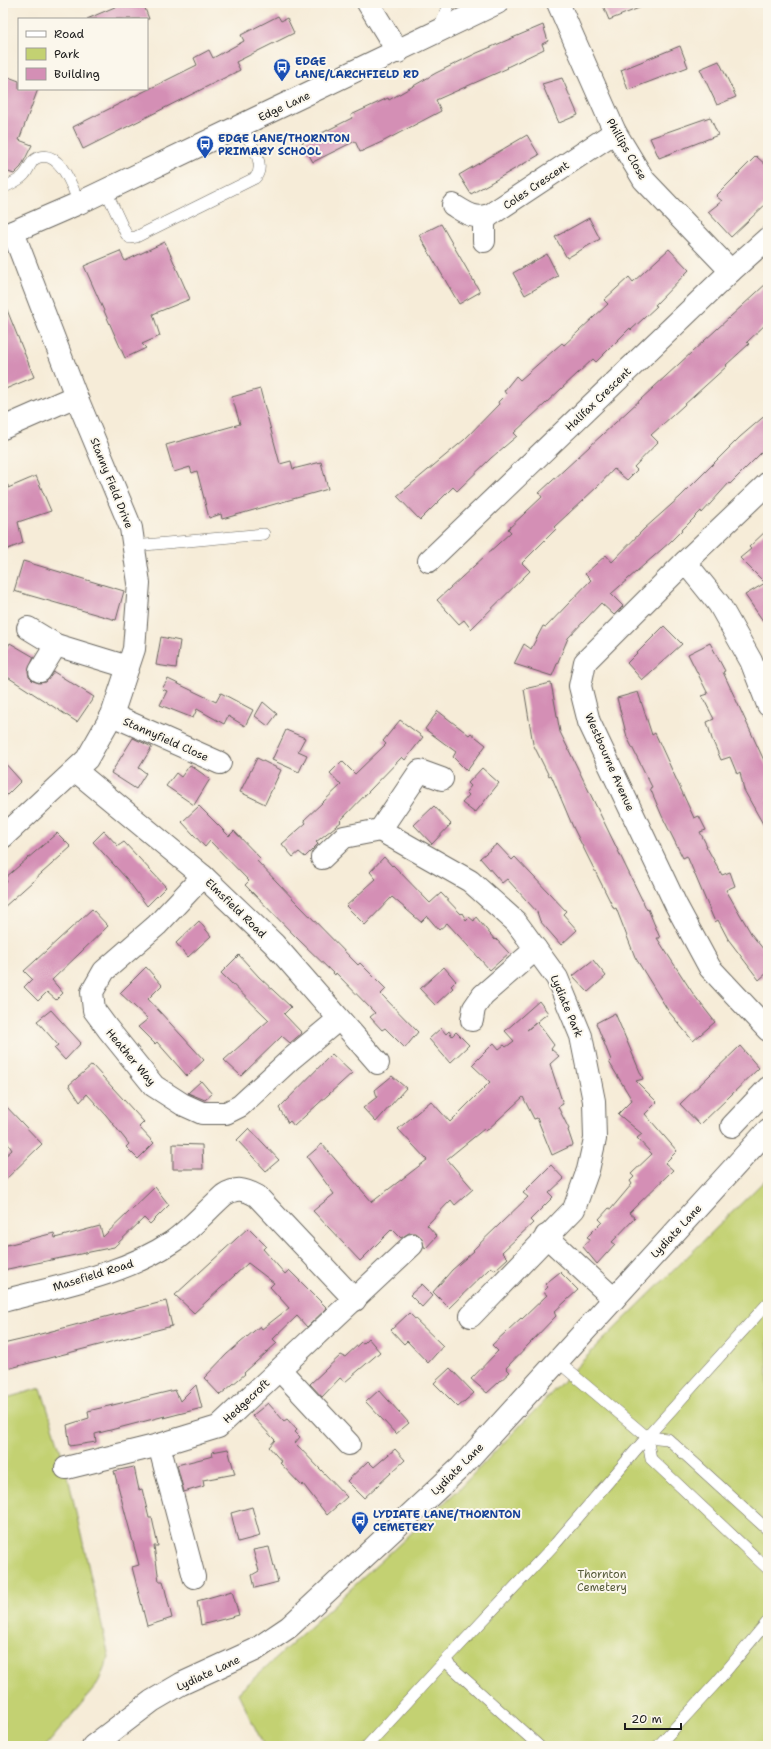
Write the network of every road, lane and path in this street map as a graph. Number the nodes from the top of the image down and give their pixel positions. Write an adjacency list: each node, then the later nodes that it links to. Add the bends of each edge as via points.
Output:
1 (368, 3): 6 (street)
2 (450, 3): 5 (lane)
3 (497, 3): 5 (street, Edge Lane)
4 (558, 3): 8 (street, Phillips Close)
5 (437, 32): 6 (street, Edge Lane)
6 (398, 52): 7 (street, Edge Lane)
7 (241, 126): 10 (street, Edge Lane); 10 (lane, via 259,163 256,178 136,237 130,238 126,234)
8 (616, 132): 13 (street, Coles Crescent); 17 (street, Phillips Close, via 644,180)
9 (3, 188): 11 (lane, via 24,175 38,158 46,157 56,161 63,168)
10 (106, 191): 11 (street, Edge Lane)
11 (79, 204): 14 (street, Edge Lane)
12 (453, 205): 13 (street, via 475,218)
13 (487, 216): 16 (street, via 484,224)
14 (8, 234): 18 (street, Stanny Field Drive)
15 (768, 238): 17 (street, Halifax Crescent)
16 (484, 241)
17 (731, 271): 23 (street, Halifax Crescent)
18 (76, 396): 19 (street); 22 (street, Stanny Field Drive, via 131,528)
19 (3, 428)
20 (768, 483): 24 (street, Westbourne Avenue)
21 (264, 534): 22 (lane)
22 (134, 546): 27 (street, Stanny Field Drive, via 139,583 134,648)
23 (429, 561)
24 (685, 562): 29 (street, via 718,604 751,662); 41 (street, Westbourne Avenue, via 585,662 580,686 590,722 676,905 710,968)
25 (28, 628): 26 (street)
26 (56, 645): 27 (street); 28 (street)
27 (128, 667): 30 (street, Stanny Field Drive)
28 (40, 672)
29 (768, 705)
30 (112, 715): 31 (street, Stannyfield Close); 32 (street, Stanny Field Drive, via 87,759)
31 (220, 763)
32 (76, 771): 35 (street, Stanny Field Drive); 37 (street, Elmsfield Road)
33 (442, 779): 34 (street, via 420,771)
34 (380, 830): 36 (street, via 344,837); 38 (street, Lydiate Park, via 470,881 516,922)
35 (3, 837)
36 (322, 858)
37 (203, 876): 39 (street, Elmsfield Road, via 274,944); 39 (street, Heather Way, via 157,925 104,971 92,992 94,1010 154,1086 202,1113 226,1114 240,1106)
38 (536, 949): 40 (street, via 483,995 474,1008); 46 (street, Lydiate Park, via 557,978 581,1036 594,1101 595,1139 588,1170 574,1209)
39 (339, 1019): 42 (street, Elmsfield Road)
40 (472, 1020)
41 (768, 1030)
42 (378, 1063)
43 (768, 1088): 44 (street)
44 (732, 1126)
45 (768, 1130): 48 (street, Lydiate Lane)
46 (546, 1236): 48 (street); 52 (street, Lydiate Park)
47 (412, 1245): 49 (street, Hedgecroft)
48 (614, 1299): 53 (street, Lydiate Lane)
49 (355, 1300): 50 (street, Masefield Road, via 257,1196 246,1190 233,1189 173,1241 143,1259 115,1270); 54 (street, Hedgecroft)
50 (3, 1301)
51 (768, 1303): 55 (lane)
52 (471, 1316)
53 (557, 1361): 55 (lane); 64 (street, Lydiate Lane, via 461,1467 290,1627 256,1650 181,1684 152,1701)
54 (280, 1370): 56 (street); 57 (street, Hedgecroft, via 218,1427)
55 (647, 1437): 59 (lane, via 668,1439); 60 (lane, via 651,1459); 63 (lane, via 556,1543)
56 (349, 1444)
57 (159, 1445): 58 (street, Hedgecroft); 61 (street)
58 (66, 1468)
59 (768, 1530)
60 (768, 1569)
61 (194, 1577)
62 (768, 1621): 67 (lane)
63 (445, 1661): 65 (lane); 66 (lane)
64 (93, 1746)
65 (367, 1746)
66 (539, 1746)
67 (658, 1746)

